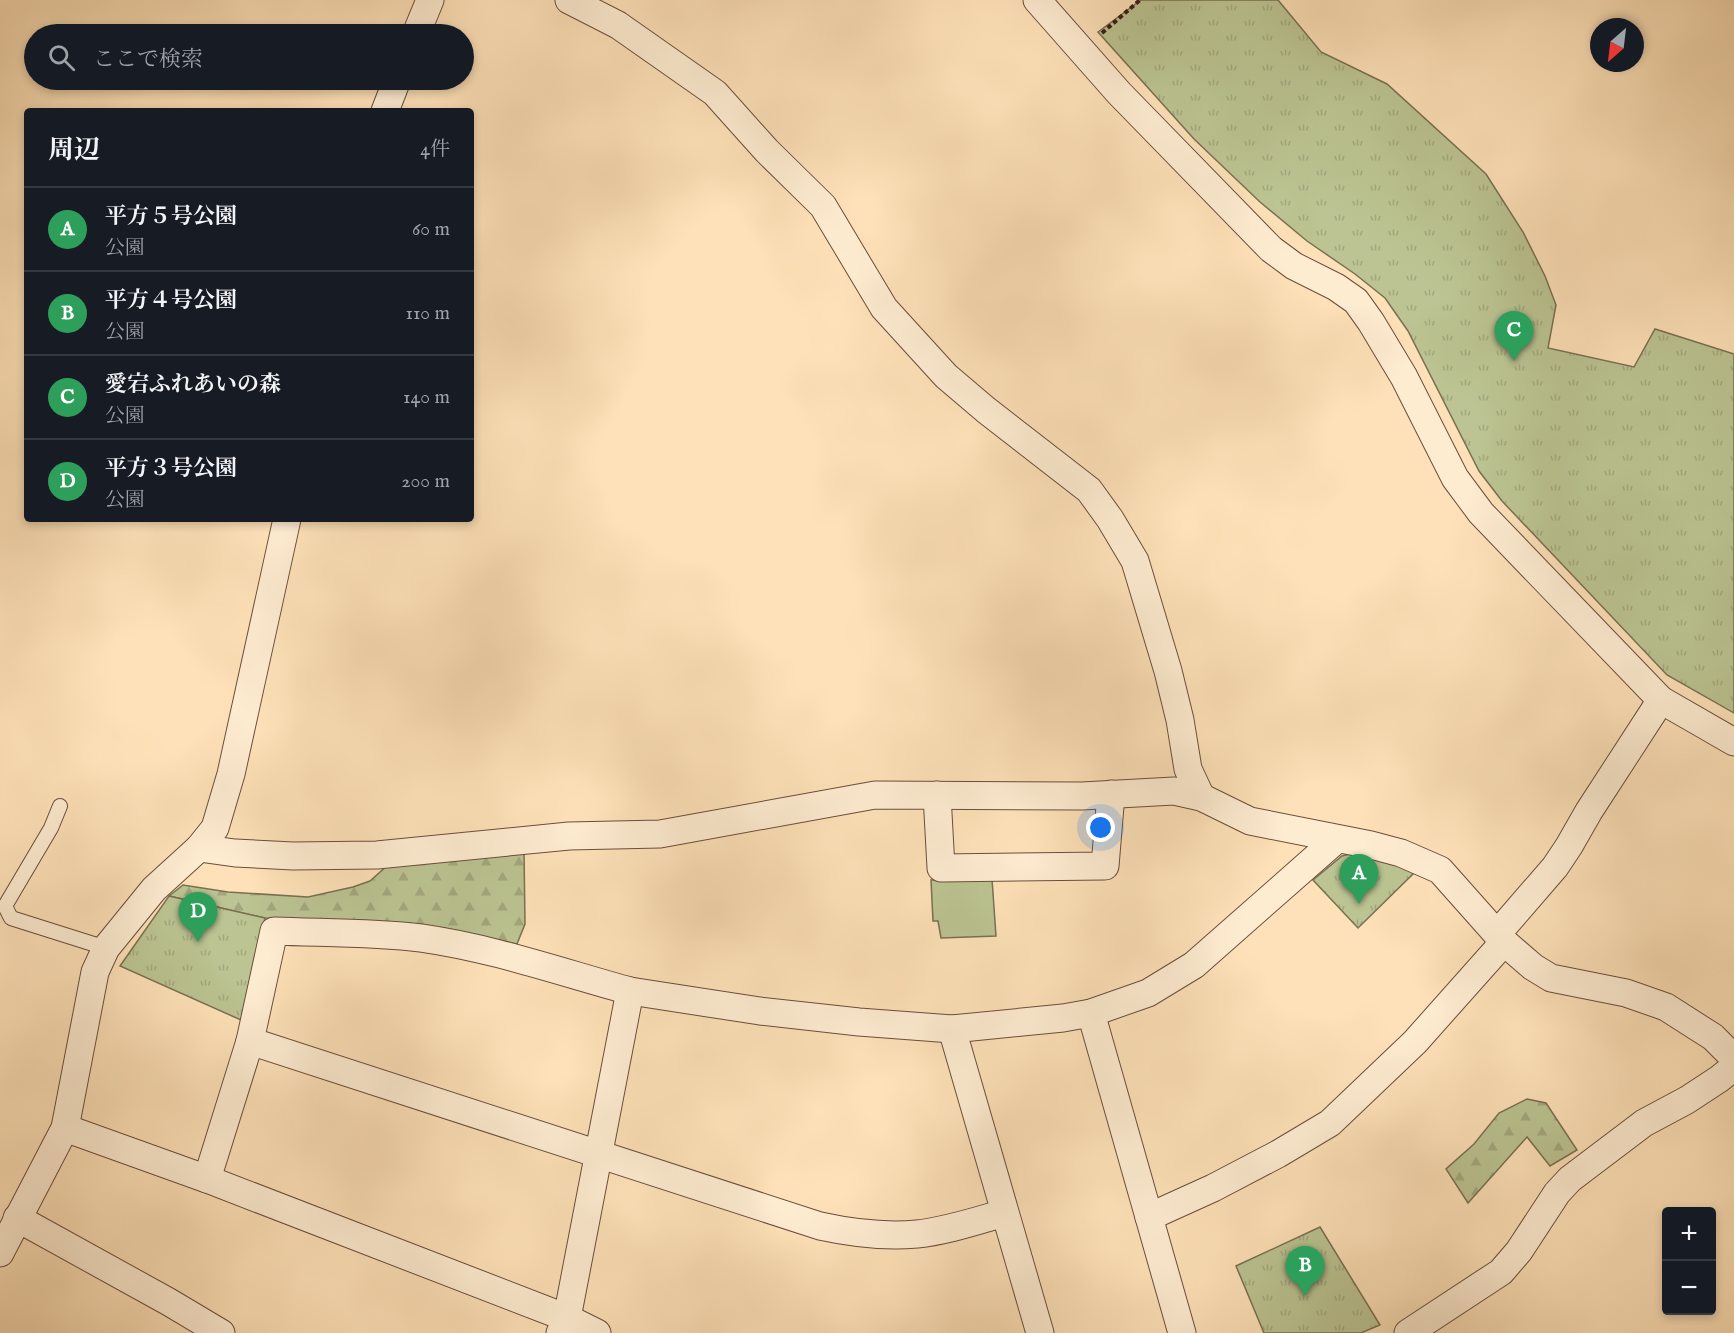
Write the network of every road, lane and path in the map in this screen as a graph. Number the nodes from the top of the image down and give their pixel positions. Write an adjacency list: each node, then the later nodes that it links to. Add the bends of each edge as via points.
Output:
1 (569, 0): 14 (street, via 618,25 715,93 823,206 884,308 946,376 1089,490 1135,561 1168,671 1188,769)
2 (1037, 0): 6 (street)
3 (1140, 0): 6 (path)
4 (428, 1): 5 (street)
5 (420, 24)
6 (1081, 52): 10 (street, via 1271,249 1356,301 1404,377 1466,494)
7 (393, 90): 8 (street)
8 (386, 108)
9 (286, 522): 17 (street, via 231,774 215,828)
10 (1660, 700): 11 (street); 18 (street, via 1560,860)
11 (1734, 742)
12 (1111, 794): 13 (street); 13 (street, via 1105,866 941,868); 14 (street, via 1174,791)
13 (937, 795): 17 (street, via 875,795 660,834 569,836 377,855 282,856)
14 (1201, 798): 16 (street, via 1250,821)
15 (60, 806): 19 (lane, via 5,906 11,918)
16 (1337, 839): 18 (street, via 1401,853 1440,870); 21 (street, via 1194,965 1148,993)
17 (199, 848): 19 (street, via 154,889)
18 (1500, 938): 24 (street, via 1551,978 1626,993 1666,1007 1713,1037); 30 (street, via 1415,1042 1330,1123 1213,1188)
19 (106, 948): 26 (street, via 95,972)
20 (630, 991): 22 (street, via 760,1011); 23 (street, via 461,945 378,935 274,931); 27 (street)
21 (1091, 1013): 22 (street); 30 (street)
22 (952, 1029): 29 (street)
23 (250, 1041): 27 (street); 28 (street)
24 (1734, 1058)
25 (1734, 1067): 38 (street, via 1687,1100 1644,1123 1570,1179 1501,1272)
26 (65, 1128): 28 (street); 31 (street)
27 (599, 1156): 29 (street, via 789,1218 854,1233 920,1234); 33 (street)
28 (207, 1179): 33 (street)
29 (1004, 1214): 36 (street)
30 (1149, 1216): 37 (street)
31 (17, 1218): 32 (street); 34 (street)
32 (0, 1253)
33 (563, 1325): 35 (street)
34 (221, 1333)
35 (597, 1333)
36 (1040, 1333)
37 (1182, 1333)
38 (1408, 1333)

